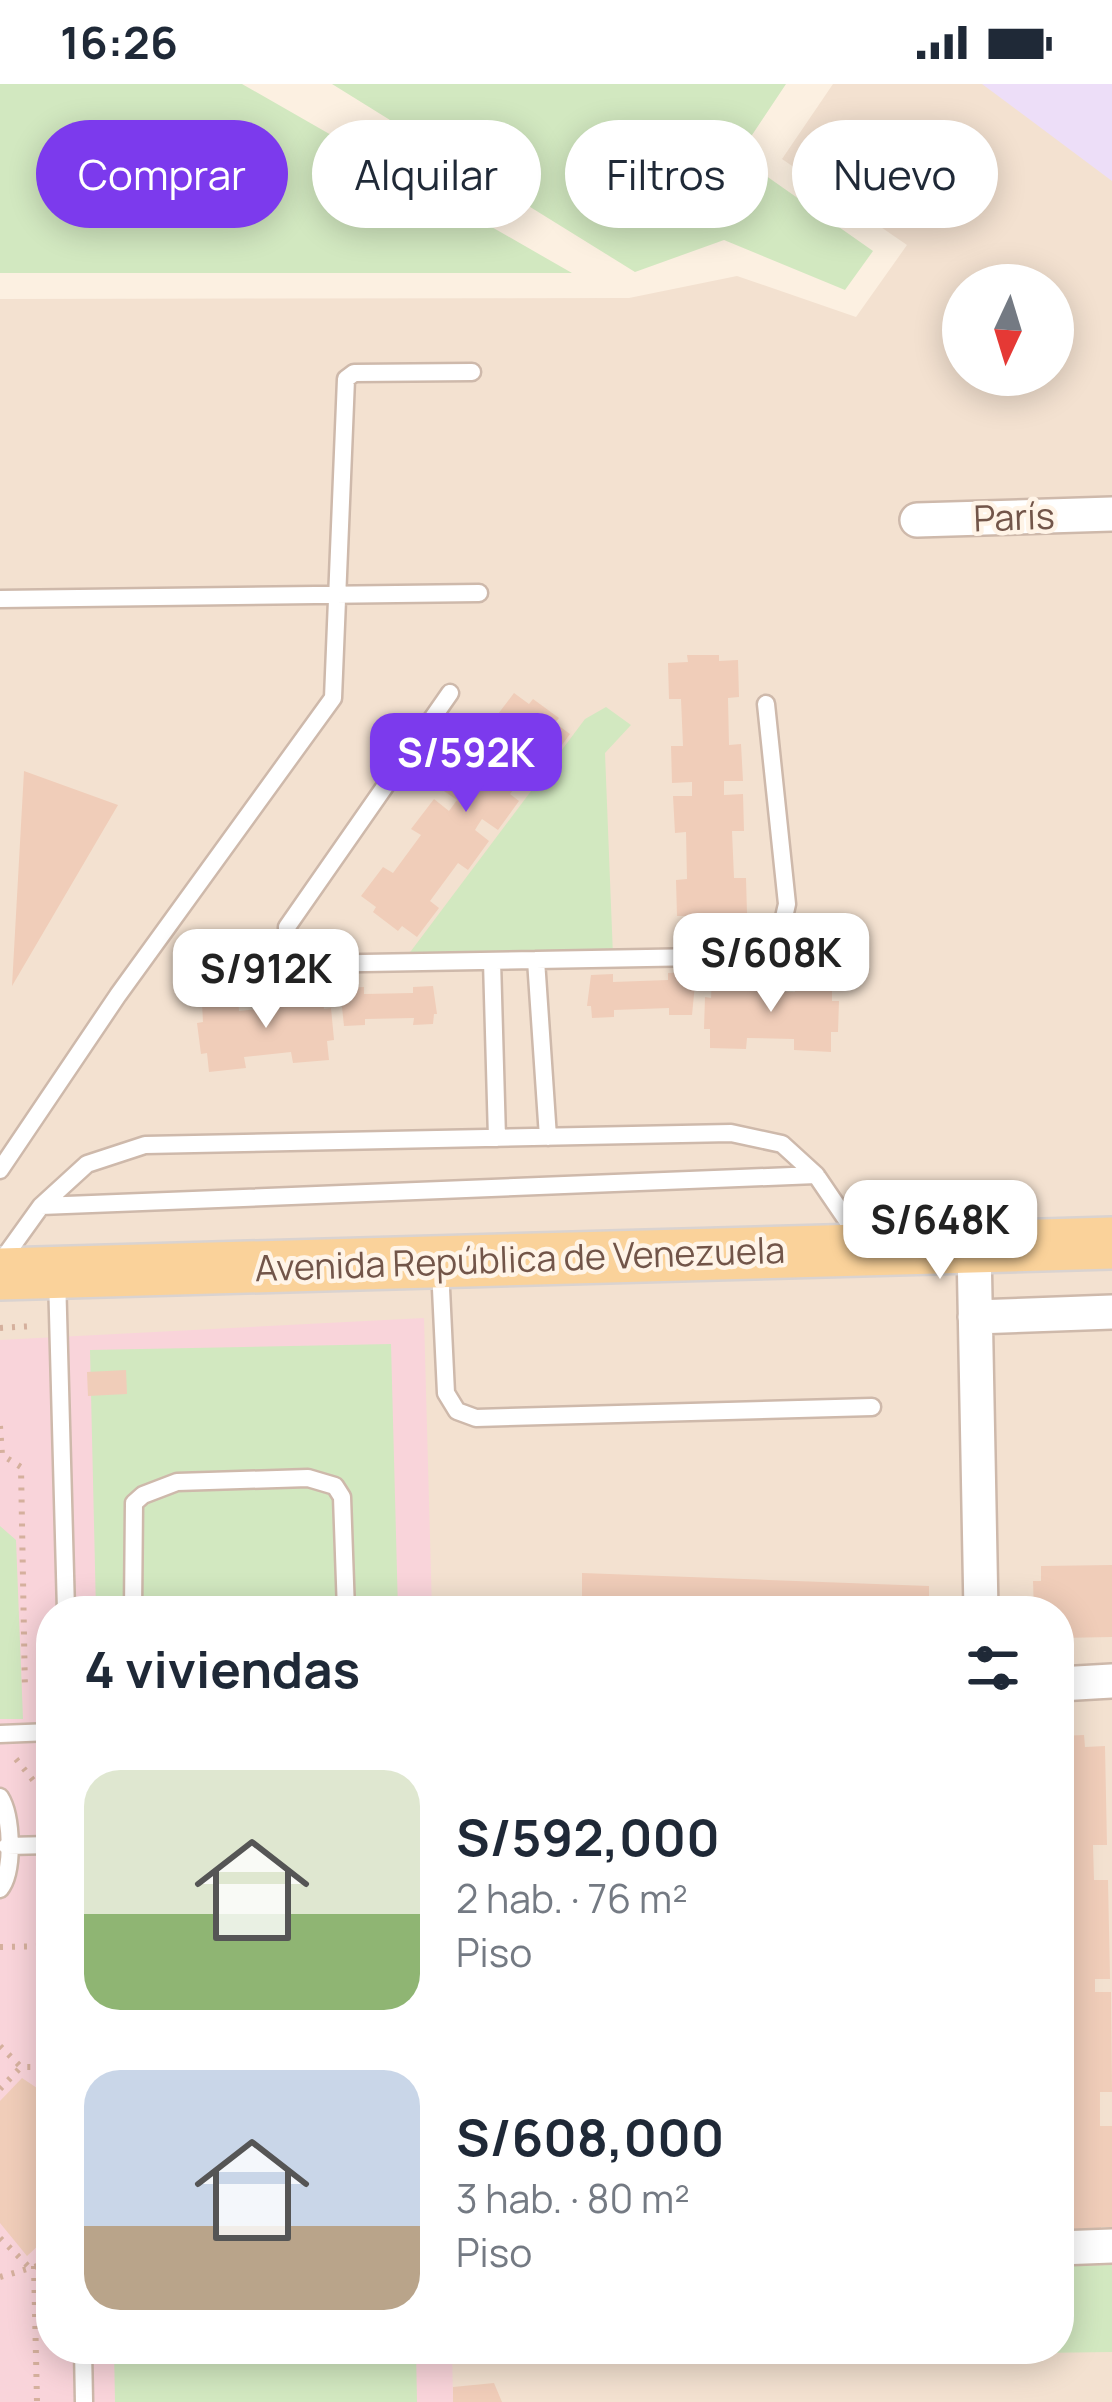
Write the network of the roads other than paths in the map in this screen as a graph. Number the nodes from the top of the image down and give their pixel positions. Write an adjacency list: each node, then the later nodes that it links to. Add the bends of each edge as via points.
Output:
1 (472, 371): 5 (lane, via 348,376)
2 (1112, 514): 3 (street, París)
3 (916, 520)
4 (479, 593): 5 (lane)
5 (338, 595): 6 (lane); 13 (lane, via 337,680 325,714)
6 (0, 599)
7 (450, 693): 10 (lane, via 285,940 287,952 305,964)
8 (766, 704): 9 (lane, via 787,904 771,947 758,956)
9 (536, 959): 10 (lane); 11 (lane)
10 (492, 961): 12 (lane)
11 (548, 1137): 12 (lane); 14 (lane, via 731,1132 782,1144)
12 (497, 1138): 15 (lane, via 145,1145 87,1164)
13 (0, 1170)
14 (815, 1175): 15 (lane); 18 (lane)
15 (41, 1206): 20 (lane)
16 (1112, 1244): 17 (main road, Avenida República de Venezuela)
17 (974, 1247): 18 (main road, Avenida República de Venezuela); 24 (street)
18 (867, 1249): 19 (main road, Avenida República de Venezuela)
19 (440, 1261): 21 (main road, Avenida República de Venezuela); 25 (lane, via 446,1393 457,1411 476,1418)
20 (0, 1263)
21 (57, 1273): 22 (main road, Avenida República de Venezuela); 26 (lane)
22 (0, 1274)
23 (1112, 1312): 24 (street)
24 (975, 1316): 29 (street)
25 (872, 1407)
26 (66, 1596)
27 (134, 1596): 28 (lane, via 139,1498 176,1482 308,1478 335,1486 342,1497)
28 (345, 1596)
29 (981, 1596)
30 (1112, 1681): 31 (street)
31 (1074, 1683)
32 (36, 1735): 33 (lane)
33 (4, 1742)
34 (0, 1797): 36 (lane)
35 (36, 1845): 36 (lane)
36 (8, 1846): 37 (lane, via 8,1879)
37 (0, 1889)
38 (1112, 2246): 39 (street)
39 (1074, 2247)
40 (83, 2364): 41 (lane)
41 (84, 2402)

